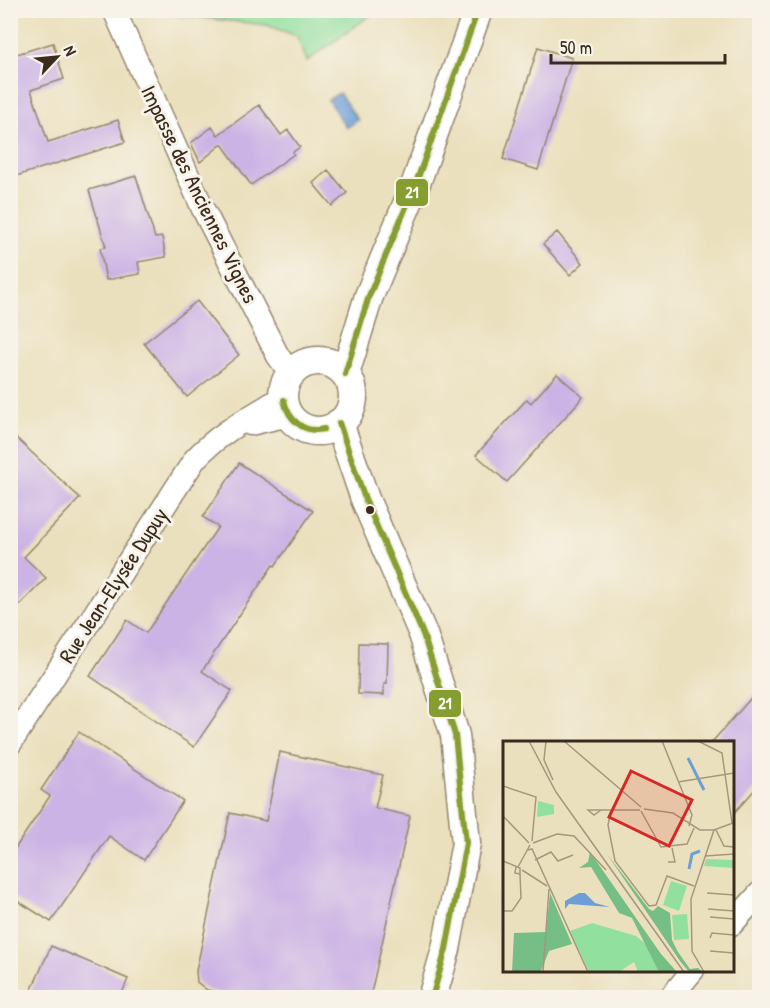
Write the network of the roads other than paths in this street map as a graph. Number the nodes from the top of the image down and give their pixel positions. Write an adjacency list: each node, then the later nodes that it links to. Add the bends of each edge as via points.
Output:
1 (114, 10): 4 (street, Impasse des Anciennes Vignes, via 203,209 278,356)
2 (477, 10): 3 (street, via 416,183)
3 (336, 368): 4 (street, via 307,362); 5 (street, via 352,388 352,404 345,418)
4 (288, 395): 5 (street, via 299,425); 6 (street, Rue Jean-Elysée Dupuy, via 223,433 195,459)
5 (329, 427): 10 (street, via 423,634 455,735 466,843 446,949)
6 (10, 744)
7 (759, 893): 8 (street)
8 (734, 922)
9 (691, 972): 11 (street)
10 (432, 998)
11 (670, 998)

